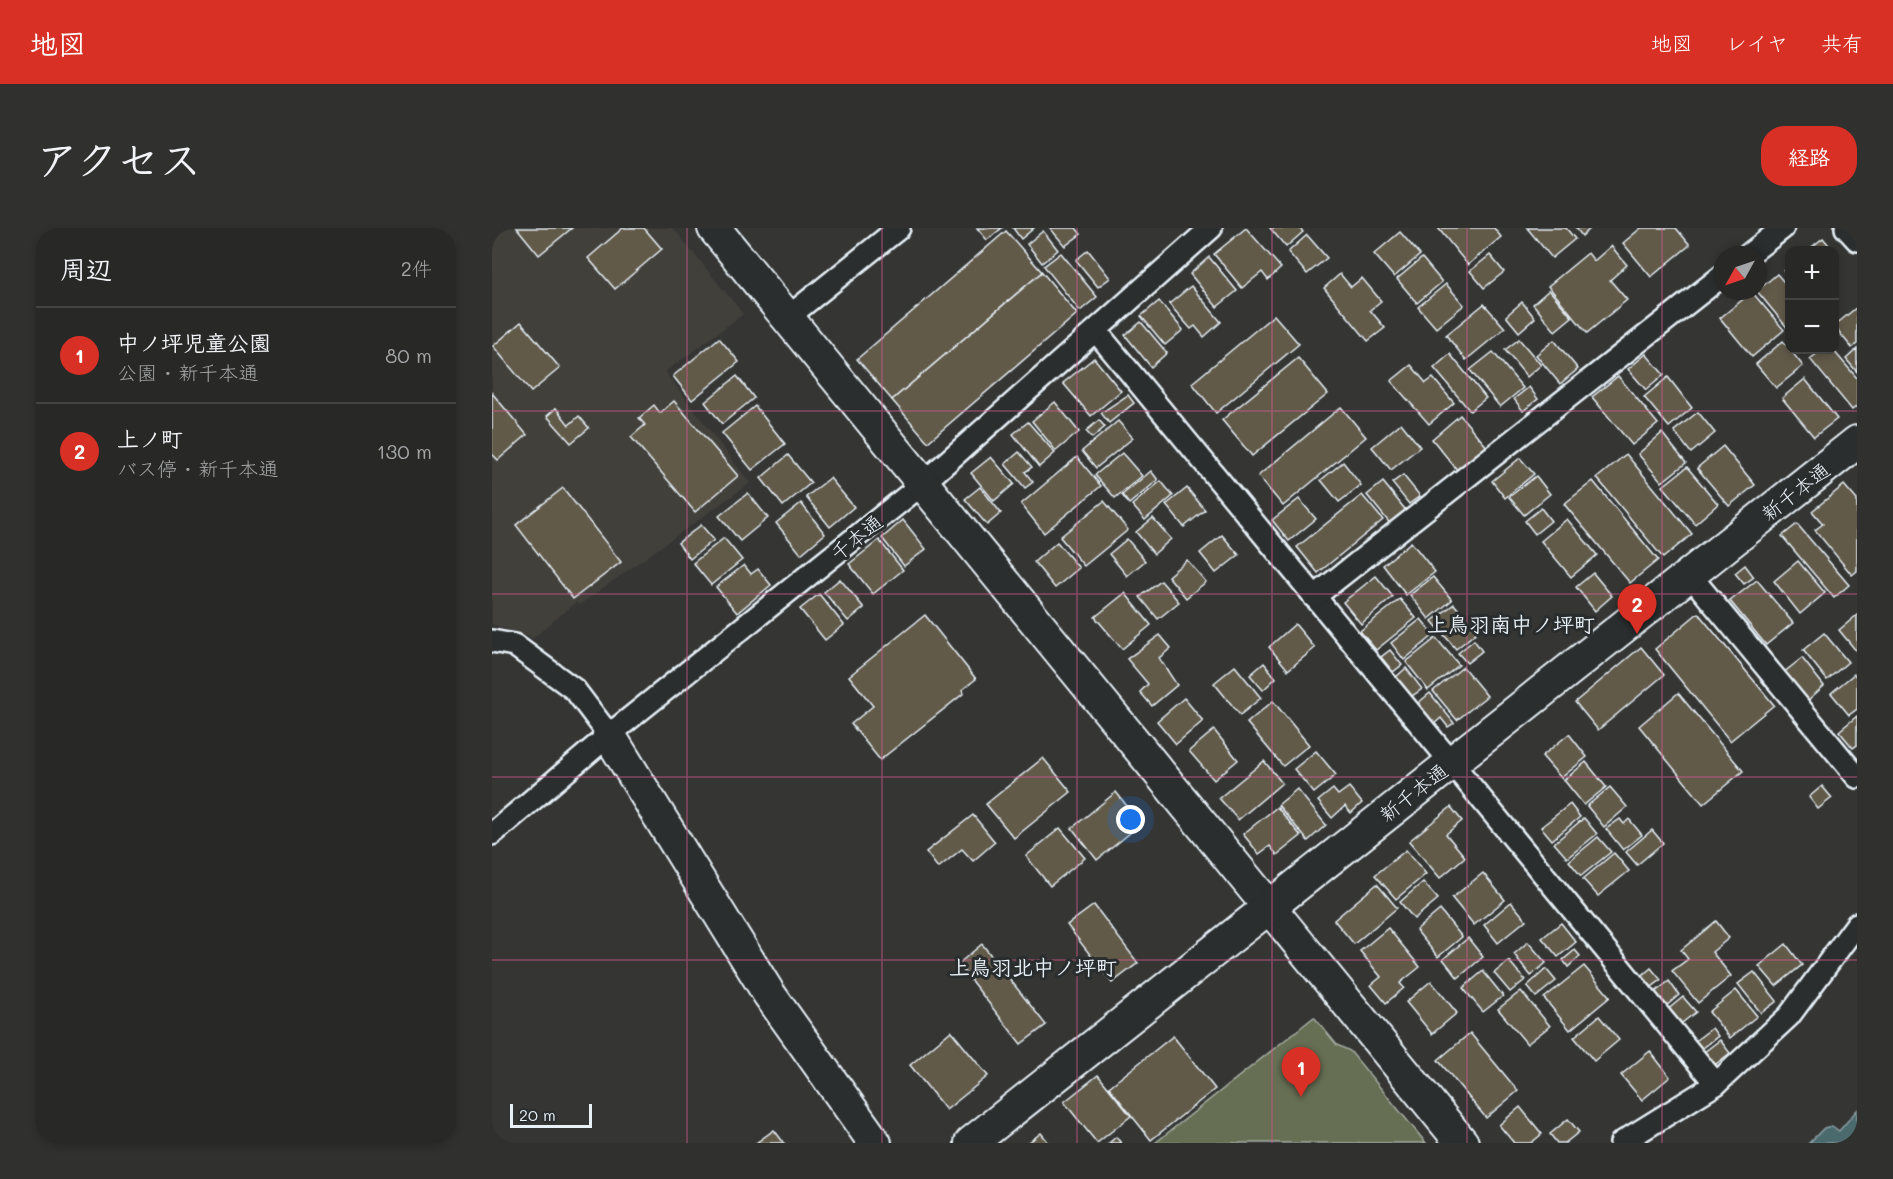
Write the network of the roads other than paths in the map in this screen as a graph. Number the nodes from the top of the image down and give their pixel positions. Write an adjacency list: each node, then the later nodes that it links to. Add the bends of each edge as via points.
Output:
1 (714, 228): 9 (street)
2 (899, 228): 9 (street)
3 (1210, 228): 10 (street, 千本通)
4 (1783, 228): 7 (street)
5 (1846, 228): 6 (street)
6 (1857, 240)
7 (1760, 246)
8 (1713, 283): 14 (street)
9 (787, 318): 12 (street)
10 (1096, 331): 12 (street, 千本通); 14 (street)
11 (1857, 442): 13 (street, 新千本通)
12 (921, 485): 16 (street, 千本通); 20 (street)
13 (1689, 574): 17 (street, 新千本通); 18 (street)
14 (1314, 597): 17 (street)
15 (492, 641): 16 (street, via 514,645 575,690)
16 (609, 735): 19 (street, 千本通); 23 (street, via 769,994)
17 (1450, 763): 20 (street, 新千本通); 22 (street)
18 (1857, 777)
19 (492, 834)
20 (1268, 908): 24 (street, 新千本通); 25 (street)
21 (1857, 924): 22 (street, via 1789,1016)
22 (1716, 1084): 26 (street)
23 (875, 1143)
24 (971, 1143)
25 (1462, 1143)
26 (1621, 1143)

